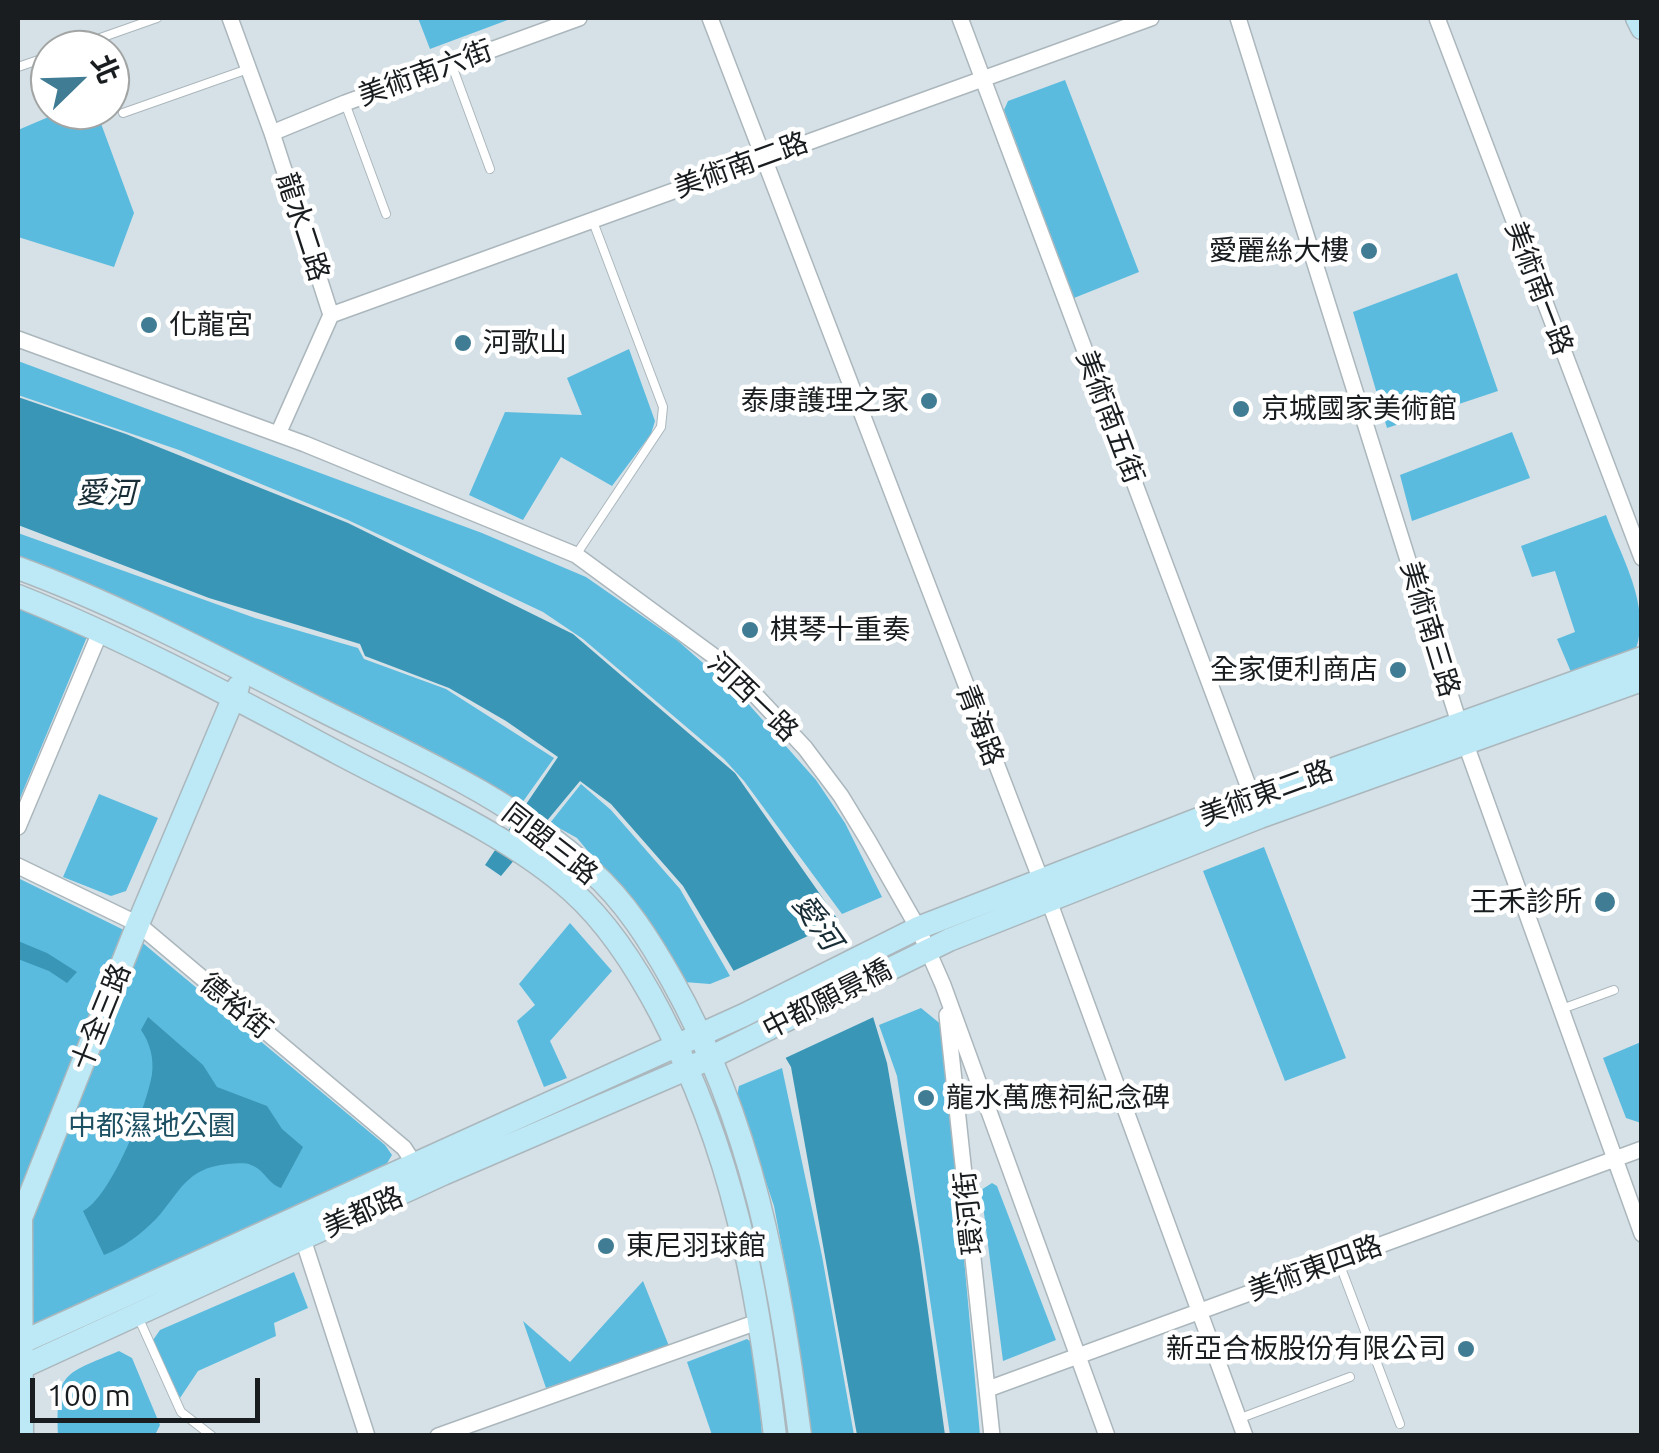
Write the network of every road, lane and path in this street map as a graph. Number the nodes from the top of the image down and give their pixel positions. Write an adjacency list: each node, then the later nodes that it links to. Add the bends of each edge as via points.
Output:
1 (157, 18): 11 (lane)
2 (230, 18): 13 (street, 龍水二路)
3 (579, 18): 12 (street, 美術南六街)
4 (710, 18): 18 (street, 青海路)
5 (960, 18): 14 (street, 美術南五街)
6 (1151, 18): 14 (street, 美術南二路)
7 (1238, 18): 34 (street, 美術南三路)
8 (1437, 18): 26 (street, 美術南一路)
9 (1637, 18): 10 (street)
10 (1642, 28)
11 (123, 30)
12 (451, 63): 15 (street, 美術南六街); 19 (lane)
13 (248, 69): 16 (lane); 17 (street, 龍水二路)
14 (982, 78): 18 (street, 美術南二路); 35 (street, 美術南五街)
15 (344, 103): 17 (street, 美術南六街); 20 (lane)
16 (130, 111)
17 (272, 134): 22 (street, 龍水二路)
18 (761, 158): 21 (street, 美術南二路); 38 (street, 青海路)
19 (490, 169)
20 (386, 214)
21 (592, 219): 22 (street, 美術南二路); 25 (lane, via 663,407 662,427)
22 (331, 315): 24 (street, 龍水二路)
23 (18, 338): 24 (street, 河西一路)
24 (278, 434): 25 (street, 河西一路)
25 (576, 555): 42 (street, 河西一路, via 730,668 804,748 842,796)
26 (1642, 558)
27 (18, 568): 31 (street, 同盟三路)
28 (18, 596): 29 (street, 同盟三路)
29 (100, 630): 33 (street, 同盟三路); 36 (street)
30 (1642, 658): 34 (street, 美術東二路)
31 (246, 672): 33 (street, 十全三路); 41 (street, 同盟三路, via 462,780 530,822 591,870)
32 (1642, 680): 34 (street, 美術東二路)
33 (234, 698): 40 (street, 十全三路); 43 (street, 同盟三路, via 545,869 574,892)
34 (1462, 732): 35 (street, 美術東二路); 47 (street, 美術南三路)
35 (1257, 807): 38 (street, 美術東二路); 39 (street, 美術東二路)
36 (18, 827)
37 (18, 866): 40 (street, 德裕街)
38 (1040, 878): 39 (street, 青海路); 42 (street, 美術東二路)
39 (1049, 900): 42 (street, 美術東二路); 58 (street, 青海路)
40 (138, 924): 54 (street, 德裕街, via 391,1138); 61 (street, 十全三路, via 20,1218)
41 (642, 932): 43 (street); 48 (street, 同盟三路)
42 (922, 939): 44 (street, 美術東二路); 46 (street, 河西一路)
43 (622, 950): 49 (street, 同盟三路)
44 (900, 950): 48 (street, 中都願景橋); 50 (street, 中都願景橋)
45 (1614, 990): 47 (lane)
46 (945, 992): 62 (street, 河西一路); 65 (street, 環河街)
47 (1559, 1010): 53 (street, 美術南三路)
48 (700, 1034): 49 (street, 美都路); 50 (street, 同盟三路)
49 (678, 1045): 51 (street, 同盟三路); 54 (street, 美都路)
50 (710, 1057): 51 (street, 美都路); 73 (street, 同盟三路, via 747,1151 768,1230)
51 (689, 1068): 54 (street, 美都路); 60 (street, 同盟三路, via 737,1206)
52 (1642, 1149): 53 (street, 美術東四路)
53 (1614, 1159): 56 (street, 美術南三路); 57 (street, 美術東四路)
54 (420, 1173): 55 (street, 美都路)
55 (299, 1229): 59 (street, 美都路); 61 (street, 美都路); 70 (street)
56 (1642, 1234)
57 (1338, 1260): 58 (street, 美術東四路); 67 (lane)
58 (1198, 1311): 62 (street, 美術東四路); 66 (street, 青海路)
59 (137, 1314): 63 (street, 美都路); 69 (lane, via 181,1412)
60 (760, 1322): 71 (street); 72 (street, 同盟三路)
61 (19, 1343): 63 (street, 十全三路)
62 (1077, 1356): 65 (street, 美術東四路); 75 (street, 河西一路)
63 (18, 1369): 68 (street, 十全三路)
64 (1350, 1377): 66 (lane)
65 (988, 1389): 74 (street, 環河街)
66 (1238, 1419): 76 (street, 青海路)
67 (1400, 1424)
68 (22, 1436)
69 (212, 1436)
70 (368, 1436)
71 (438, 1436)
72 (775, 1436)
73 (800, 1436)
74 (992, 1436)
75 (1108, 1436)
76 (1244, 1436)

